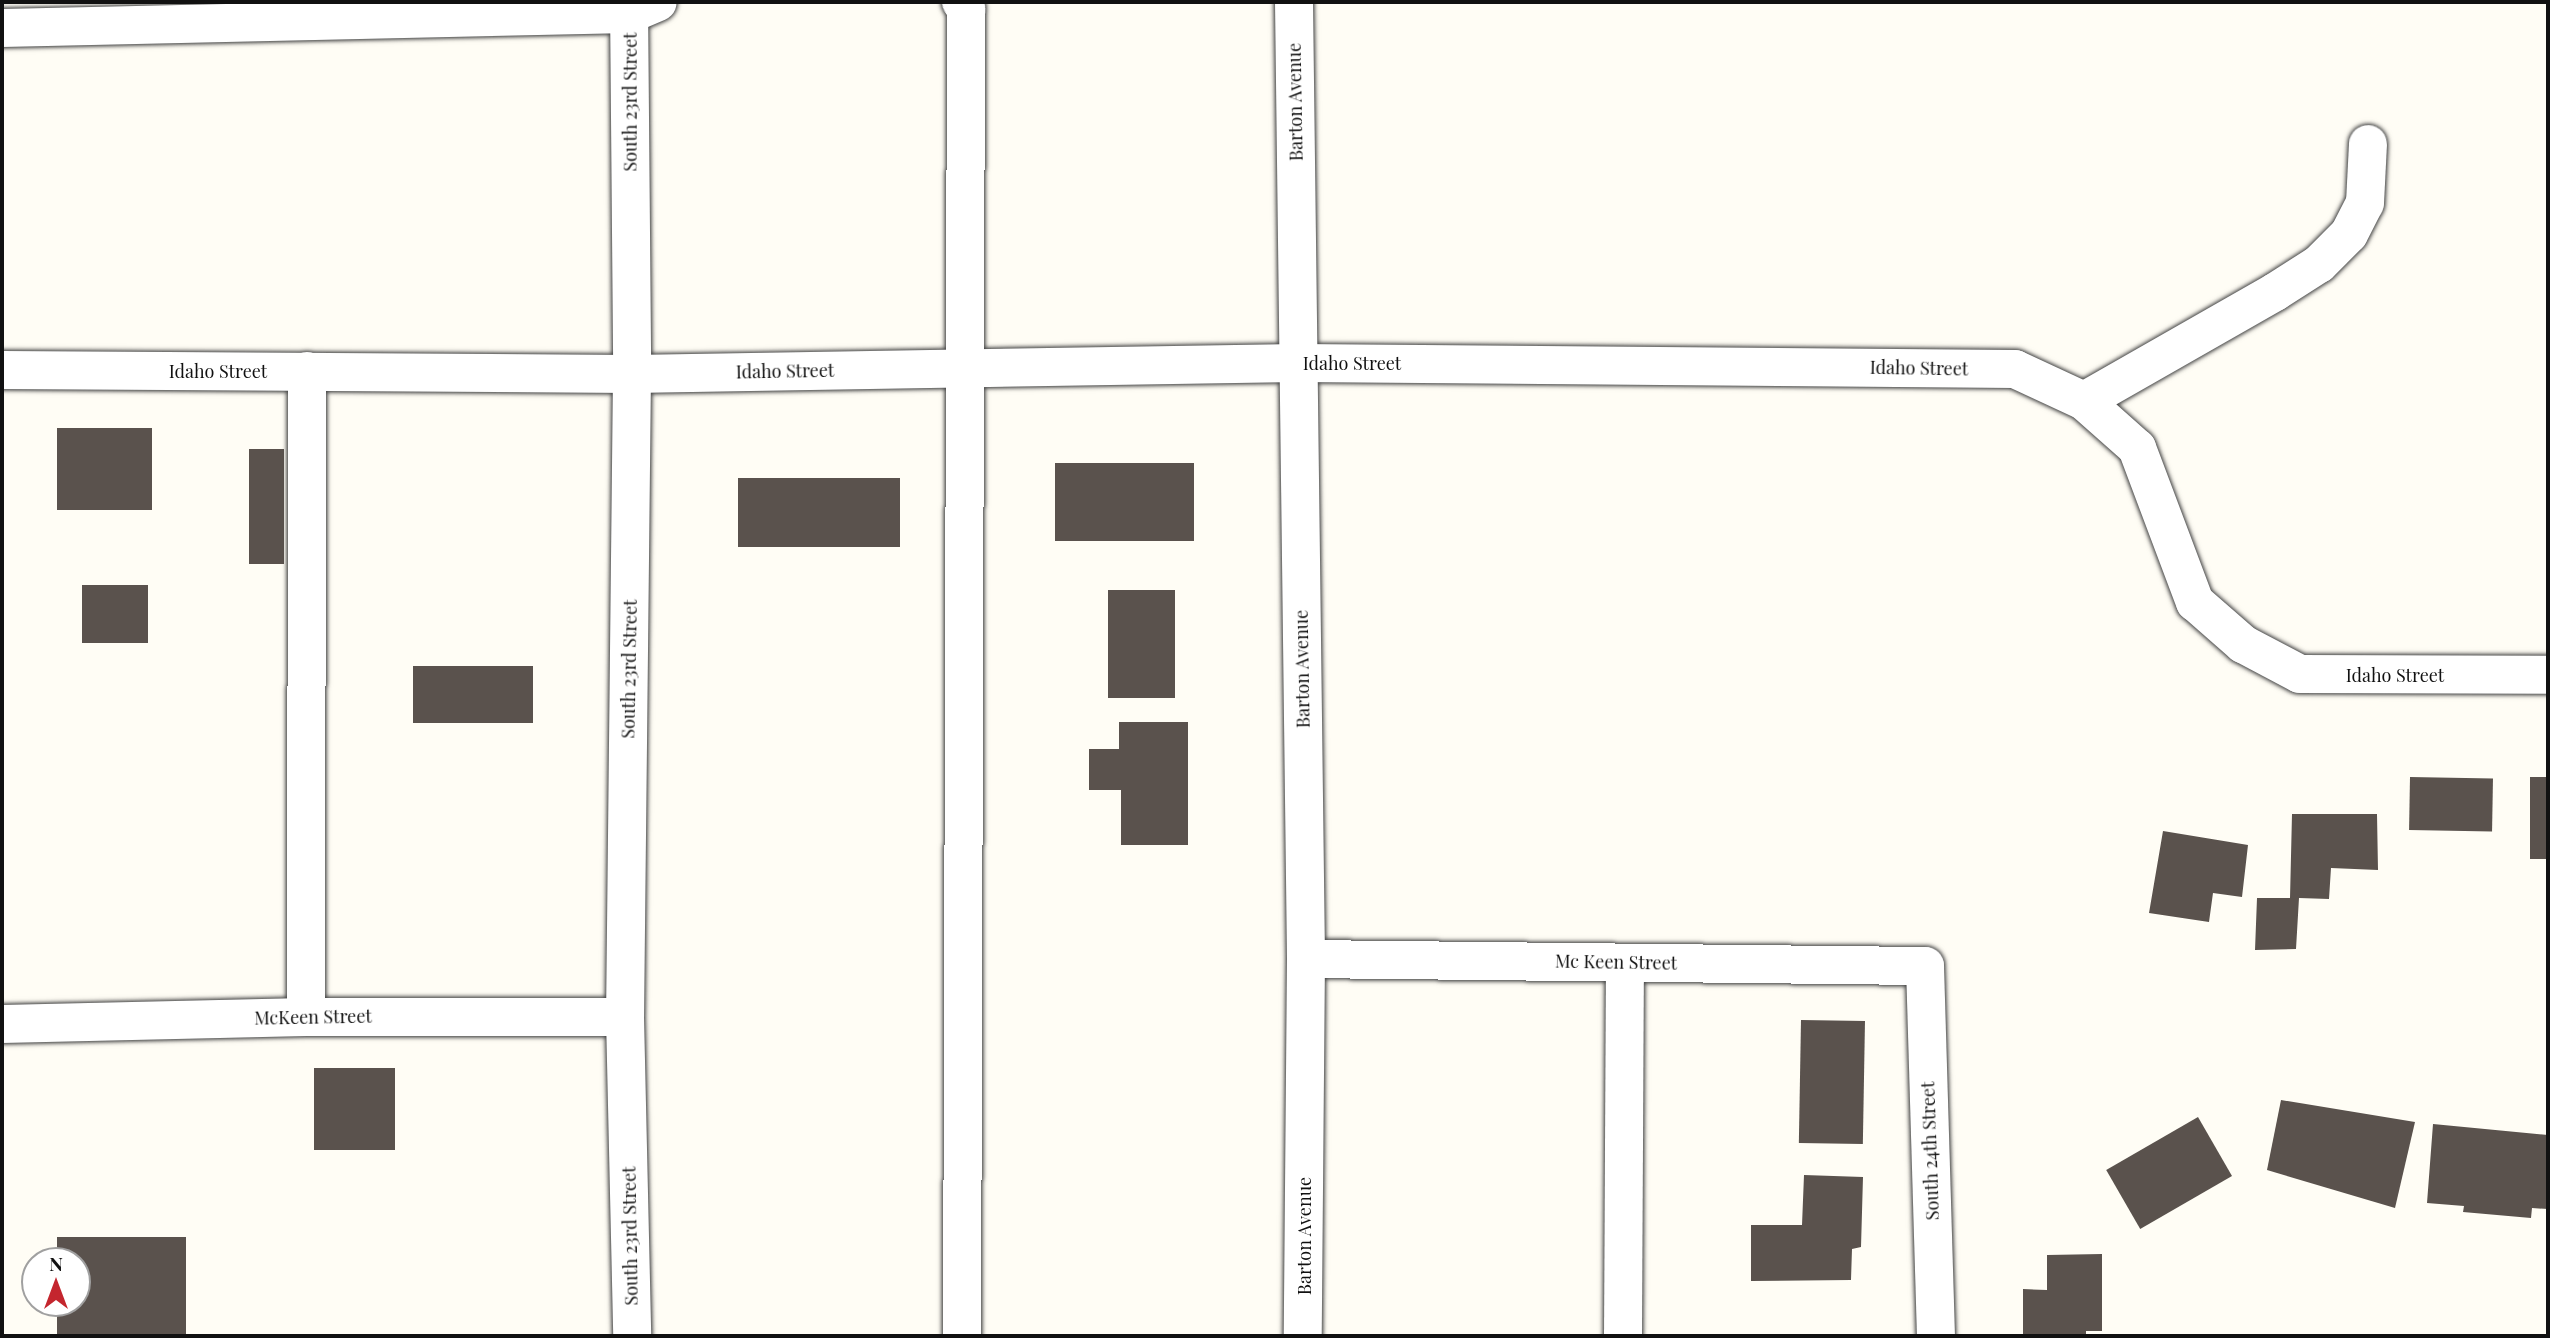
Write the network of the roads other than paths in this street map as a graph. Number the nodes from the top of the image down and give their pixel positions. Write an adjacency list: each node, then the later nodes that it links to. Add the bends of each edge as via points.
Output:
1 (961, 2): 7 (street, via 966,9)
2 (1294, 2): 6 (street, Barton Avenue)
3 (639, 6): 4 (street); 10 (street, South 23rd Street)
4 (2, 28)
5 (2368, 144): 11 (street, via 2365,203 2349,234 2319,264)
6 (1298, 363): 7 (street, Idaho Street); 11 (street, Idaho Street, via 2015,369); 13 (street, Barton Avenue)
7 (963, 368): 10 (street, Idaho Street); 20 (street)
8 (2, 370): 9 (street, Idaho Street)
9 (307, 371): 10 (street, Idaho Street); 16 (street)
10 (632, 373): 17 (street, South 23rd Street)
11 (2084, 401): 12 (street, Idaho Street, via 2137,448 2195,602 2243,644 2300,674)
12 (2548, 675)
13 (1307, 959): 14 (street, Mc Keen Street); 21 (street, Barton Avenue)
14 (1625, 963): 15 (street, Mc Keen Street); 22 (street)
15 (1925, 965): 23 (street, South 24th Street)
16 (306, 1017): 17 (street, McKeen Street); 18 (street, McKeen Street)
17 (625, 1017): 19 (street, South 23rd Street)
18 (2, 1024)
19 (632, 1336)
20 (962, 1336)
21 (1303, 1336)
22 (1623, 1336)
23 (1936, 1336)

